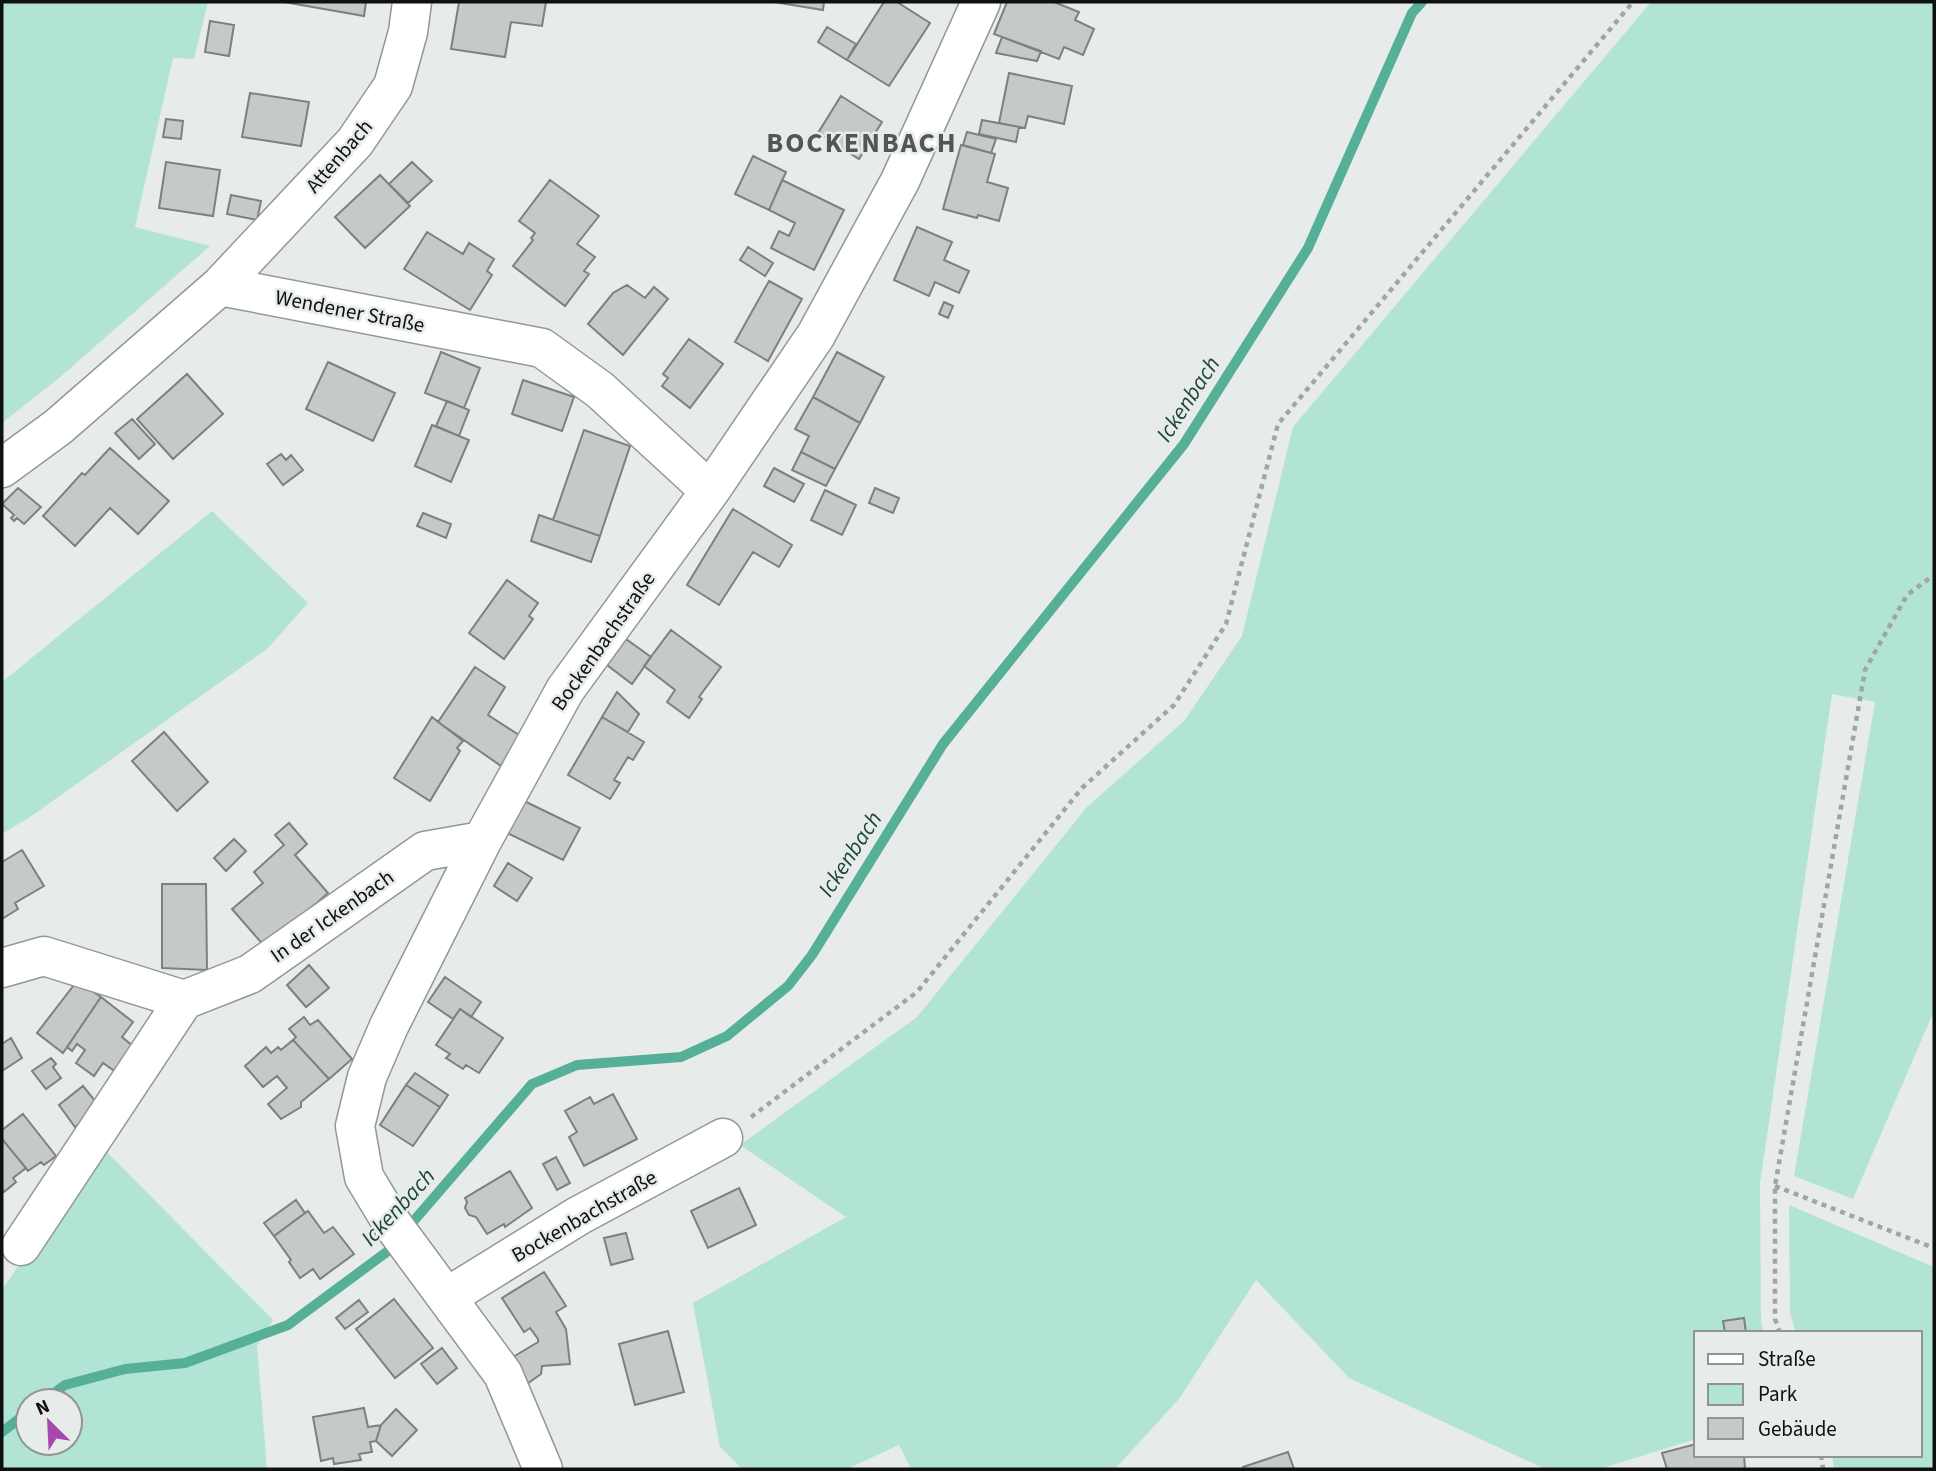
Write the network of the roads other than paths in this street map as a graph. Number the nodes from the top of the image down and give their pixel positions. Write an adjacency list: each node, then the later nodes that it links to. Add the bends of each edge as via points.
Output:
1 (412, 2): 3 (street, Attenbach, via 408,32 386,97 355,142)
2 (981, 2): 5 (street, Bockenbachstraße, via 900,181 816,335)
3 (220, 286): 4 (street, via 58,427); 5 (street, Wendener Straße, via 542,348 600,390)
4 (2, 468)
5 (710, 491): 6 (street, Bockenbachstraße, via 565,690)
6 (482, 841): 8 (street, In der Ickenbach, via 425,851 250,974); 11 (street, Bockenbachstraße, via 367,1077 355,1126 363,1177)
7 (2, 968): 8 (street, via 44,956)
8 (184, 1000): 10 (street)
9 (723, 1138): 11 (street, Bockenbachstraße, via 578,1216)
10 (21, 1246)
11 (447, 1297): 12 (street, Bockenbachstraße, via 503,1374)
12 (542, 1469)

